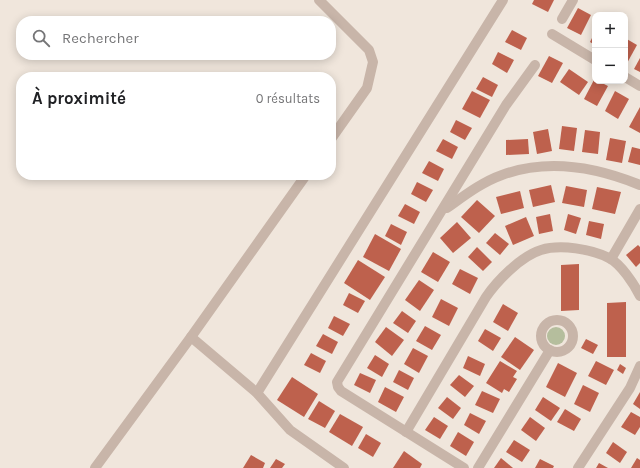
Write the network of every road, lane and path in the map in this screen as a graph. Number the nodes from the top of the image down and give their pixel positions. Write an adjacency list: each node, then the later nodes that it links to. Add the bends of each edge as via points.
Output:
1 (319, 0): 4 (street)
2 (503, 0): 22 (street)
3 (572, 0): 6 (street)
4 (335, 16)
5 (336, 17): 12 (street, via 369,50 373,62 367,88)
6 (562, 19)
7 (552, 34): 8 (street)
8 (592, 58)
9 (535, 65): 16 (street, via 506,106)
10 (628, 79): 11 (street)
11 (640, 86)
12 (336, 132)
13 (302, 180): 19 (street)
14 (640, 185): 16 (street, via 598,170 561,166 534,167 502,175 470,192)
15 (640, 209): 17 (street)
16 (443, 211): 23 (street, via 337,382 341,392)
17 (610, 259): 18 (street, via 626,274); 23 (street, via 568,247 554,248 541,250 529,256 507,273 486,297)
18 (640, 296)
19 (191, 337): 22 (street); 24 (street)
20 (550, 350): 27 (street)
21 (640, 366): 28 (street, via 630,388)
22 (256, 393): 25 (street, via 290,430)
23 (406, 432): 26 (street)
24 (95, 468)
25 (344, 468)
26 (464, 468)
27 (478, 468)
28 (578, 468)

